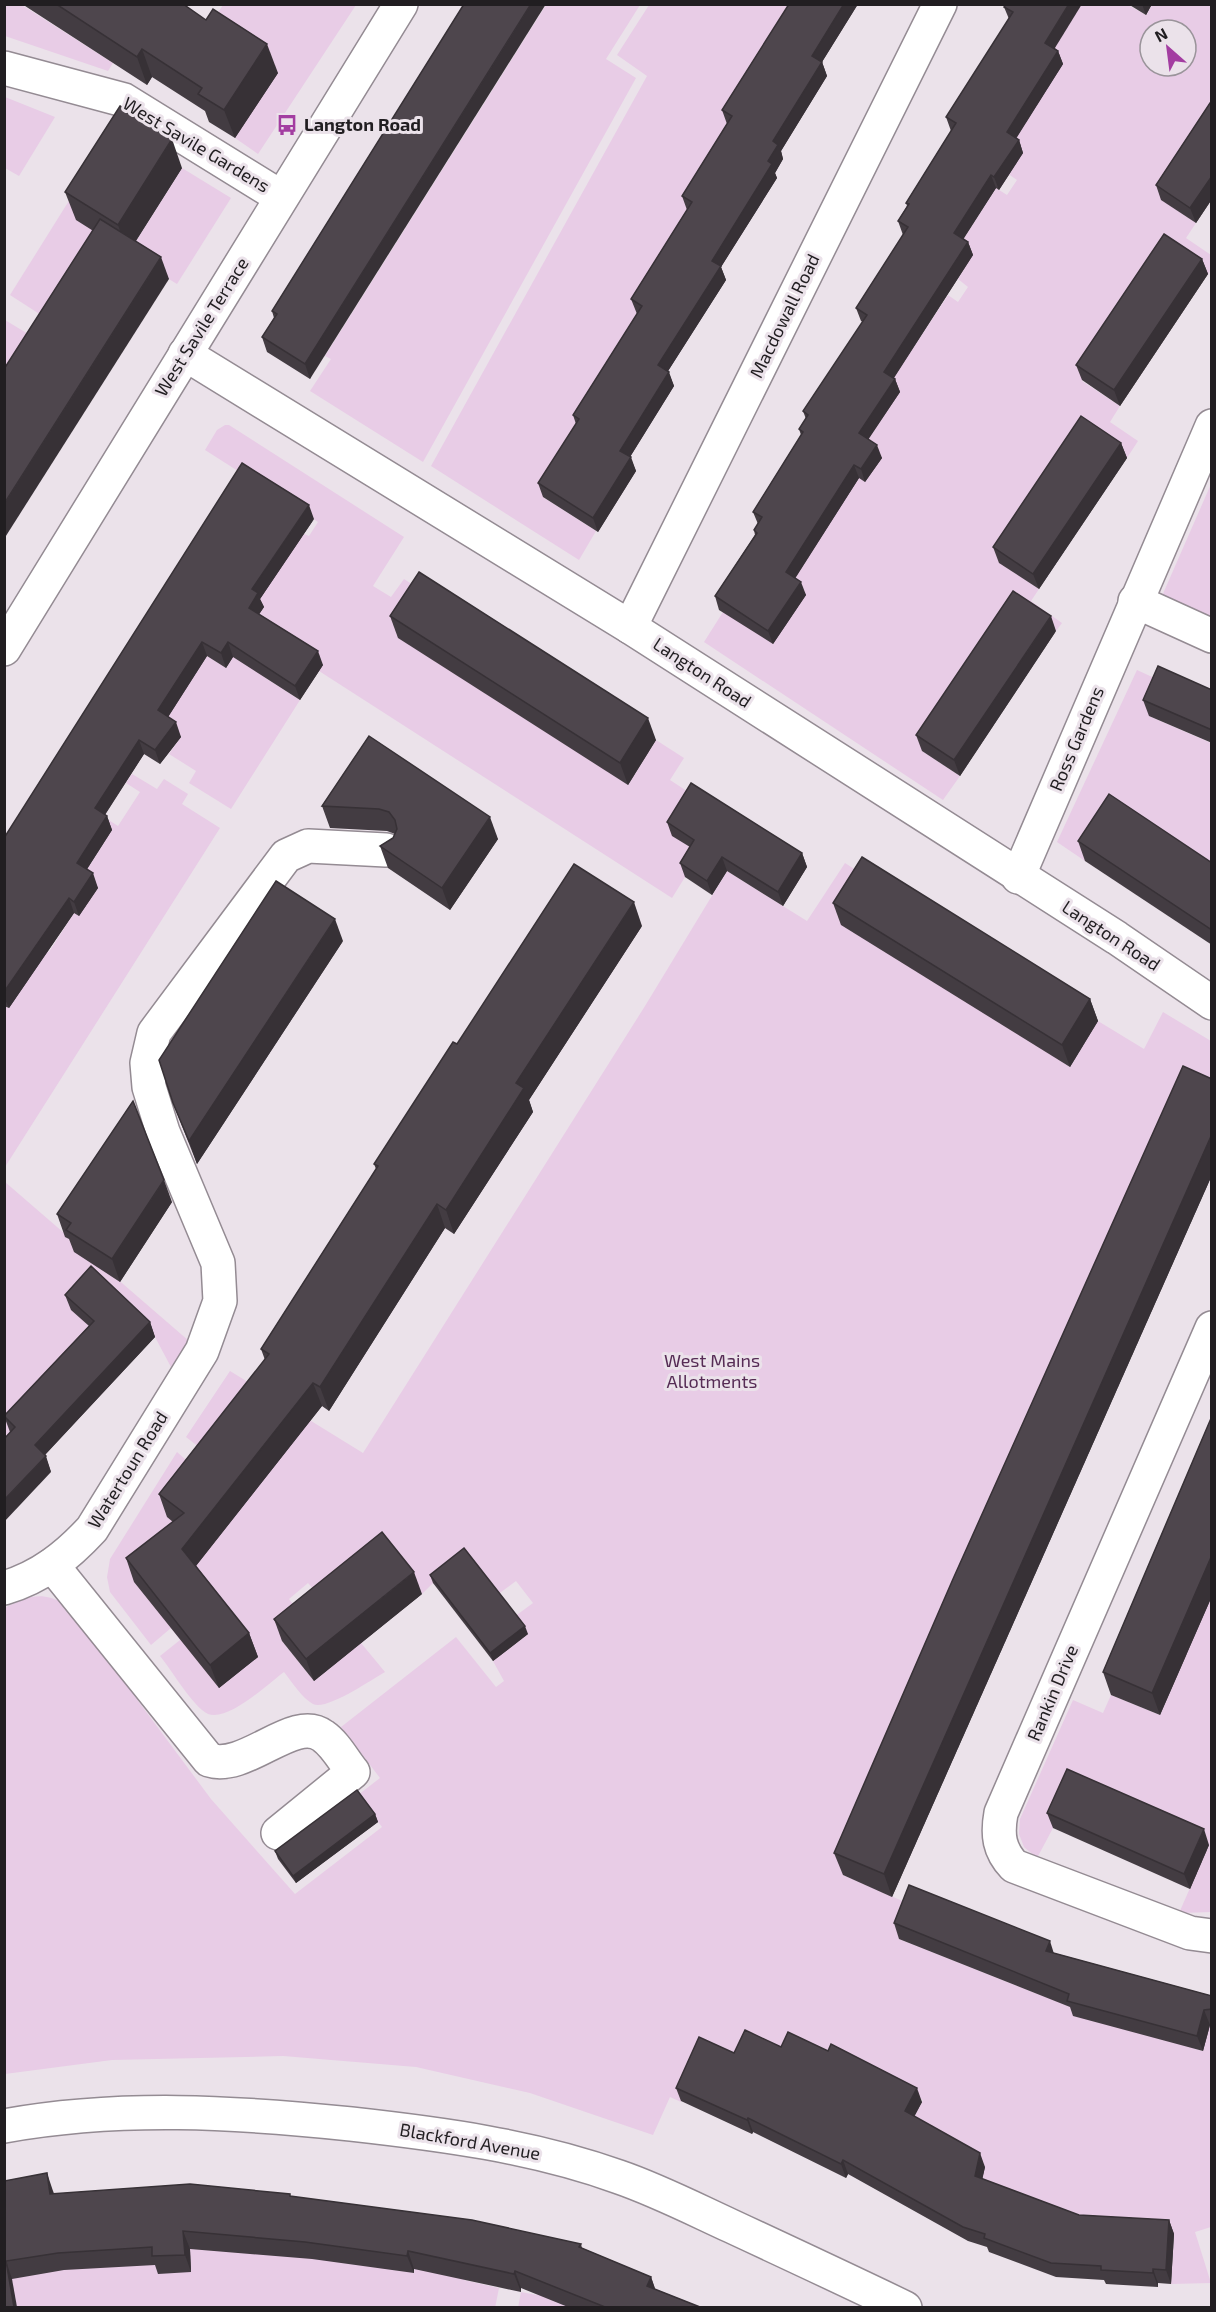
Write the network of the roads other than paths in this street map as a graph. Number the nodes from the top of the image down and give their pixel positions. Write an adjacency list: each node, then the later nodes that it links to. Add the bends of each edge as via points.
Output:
1 (401, 4): 4 (street, West Savile Terrace)
2 (940, 4): 8 (street, Macdowall Road)
3 (4, 68): 4 (street, West Savile Gardens, via 124,100)
4 (281, 197): 5 (street, West Savile Terrace)
5 (185, 354): 8 (street, Langton Road); 10 (street, West Savile Terrace)
6 (1208, 444): 7 (street, Ross Gardens)
7 (1136, 601): 9 (street); 12 (street, Ross Gardens)
8 (630, 627): 12 (street, Langton Road)
9 (1212, 636)
10 (4, 650)
11 (386, 850): 15 (street, Watertoun Road, via 308,846 286,856 154,1033 147,1063 149,1087 163,1132 218,1263 220,1301 202,1351 92,1528)
12 (1018, 877): 13 (street, Langton Road)
13 (1212, 1003)
14 (1212, 1328): 18 (street, Rankin Drive, via 998,1827 1000,1845 1014,1866 1190,1933)
15 (52, 1565): 16 (street, Watertoun Road, via 30,1580); 17 (street, via 209,1760 229,1763 293,1733 305,1731 323,1736 353,1772)
16 (4, 1588)
17 (278, 1833)
18 (1212, 1936)
19 (4, 2126): 20 (street, Blackford Avenue, via 110,2113 235,2113 395,2129 509,2147 560,2158 650,2188)
20 (905, 2307)

